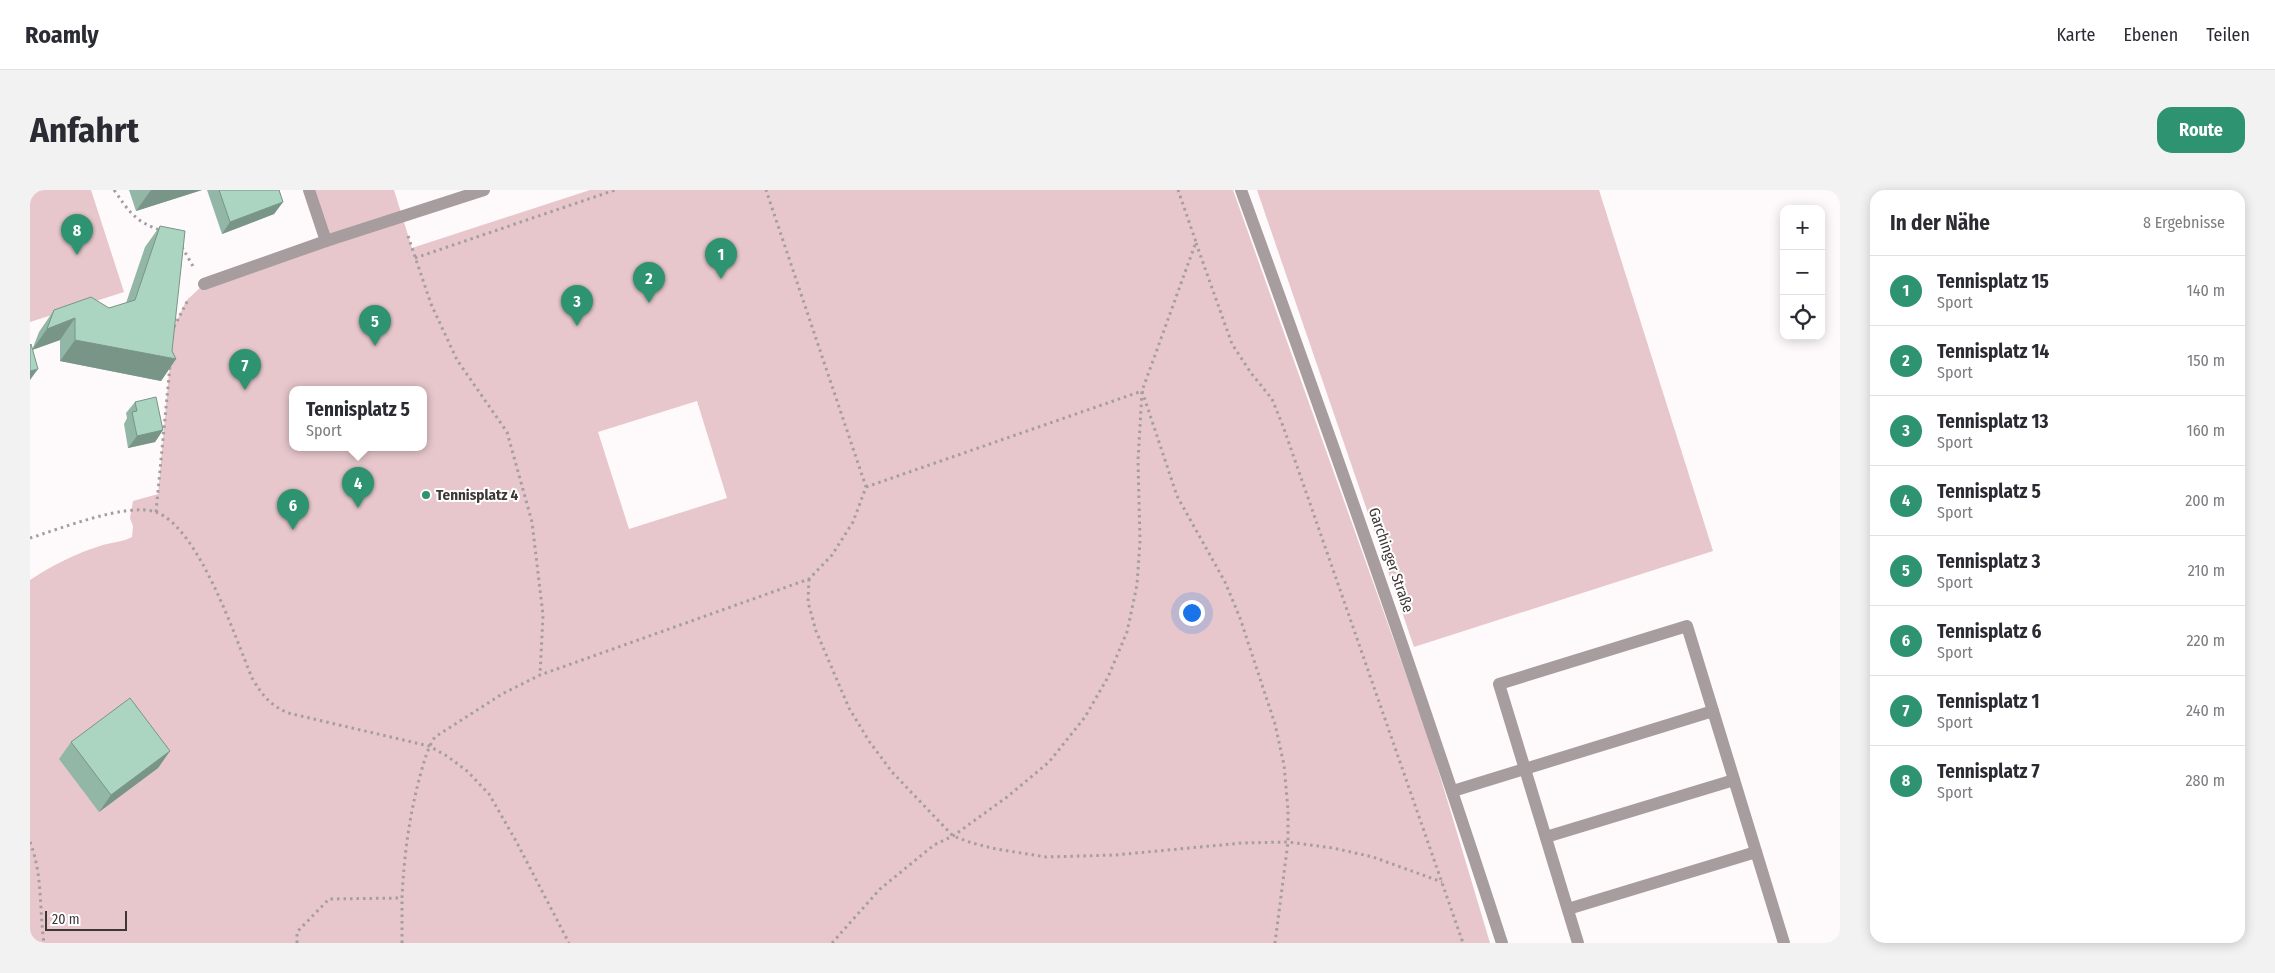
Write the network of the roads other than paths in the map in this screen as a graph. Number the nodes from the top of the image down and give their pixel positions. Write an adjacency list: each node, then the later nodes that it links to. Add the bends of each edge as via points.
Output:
1 (309, 190): 4 (street)
2 (484, 190): 4 (street)
3 (1241, 190): 9 (street, Garchinger Straße, via 1337,453)
4 (326, 240): 5 (street)
5 (204, 284)
6 (1713, 712): 7 (street); 7 (street, via 1687,626 1499,684); 8 (street)
7 (1525, 769): 9 (street); 10 (street)
8 (1734, 780): 10 (street); 11 (street)
9 (1453, 791): 13 (street, Garchinger Straße)
10 (1546, 838): 12 (street)
11 (1756, 852): 12 (street); 15 (street)
12 (1568, 909): 14 (street)
13 (1502, 943)
14 (1578, 943)
15 (1784, 943)

